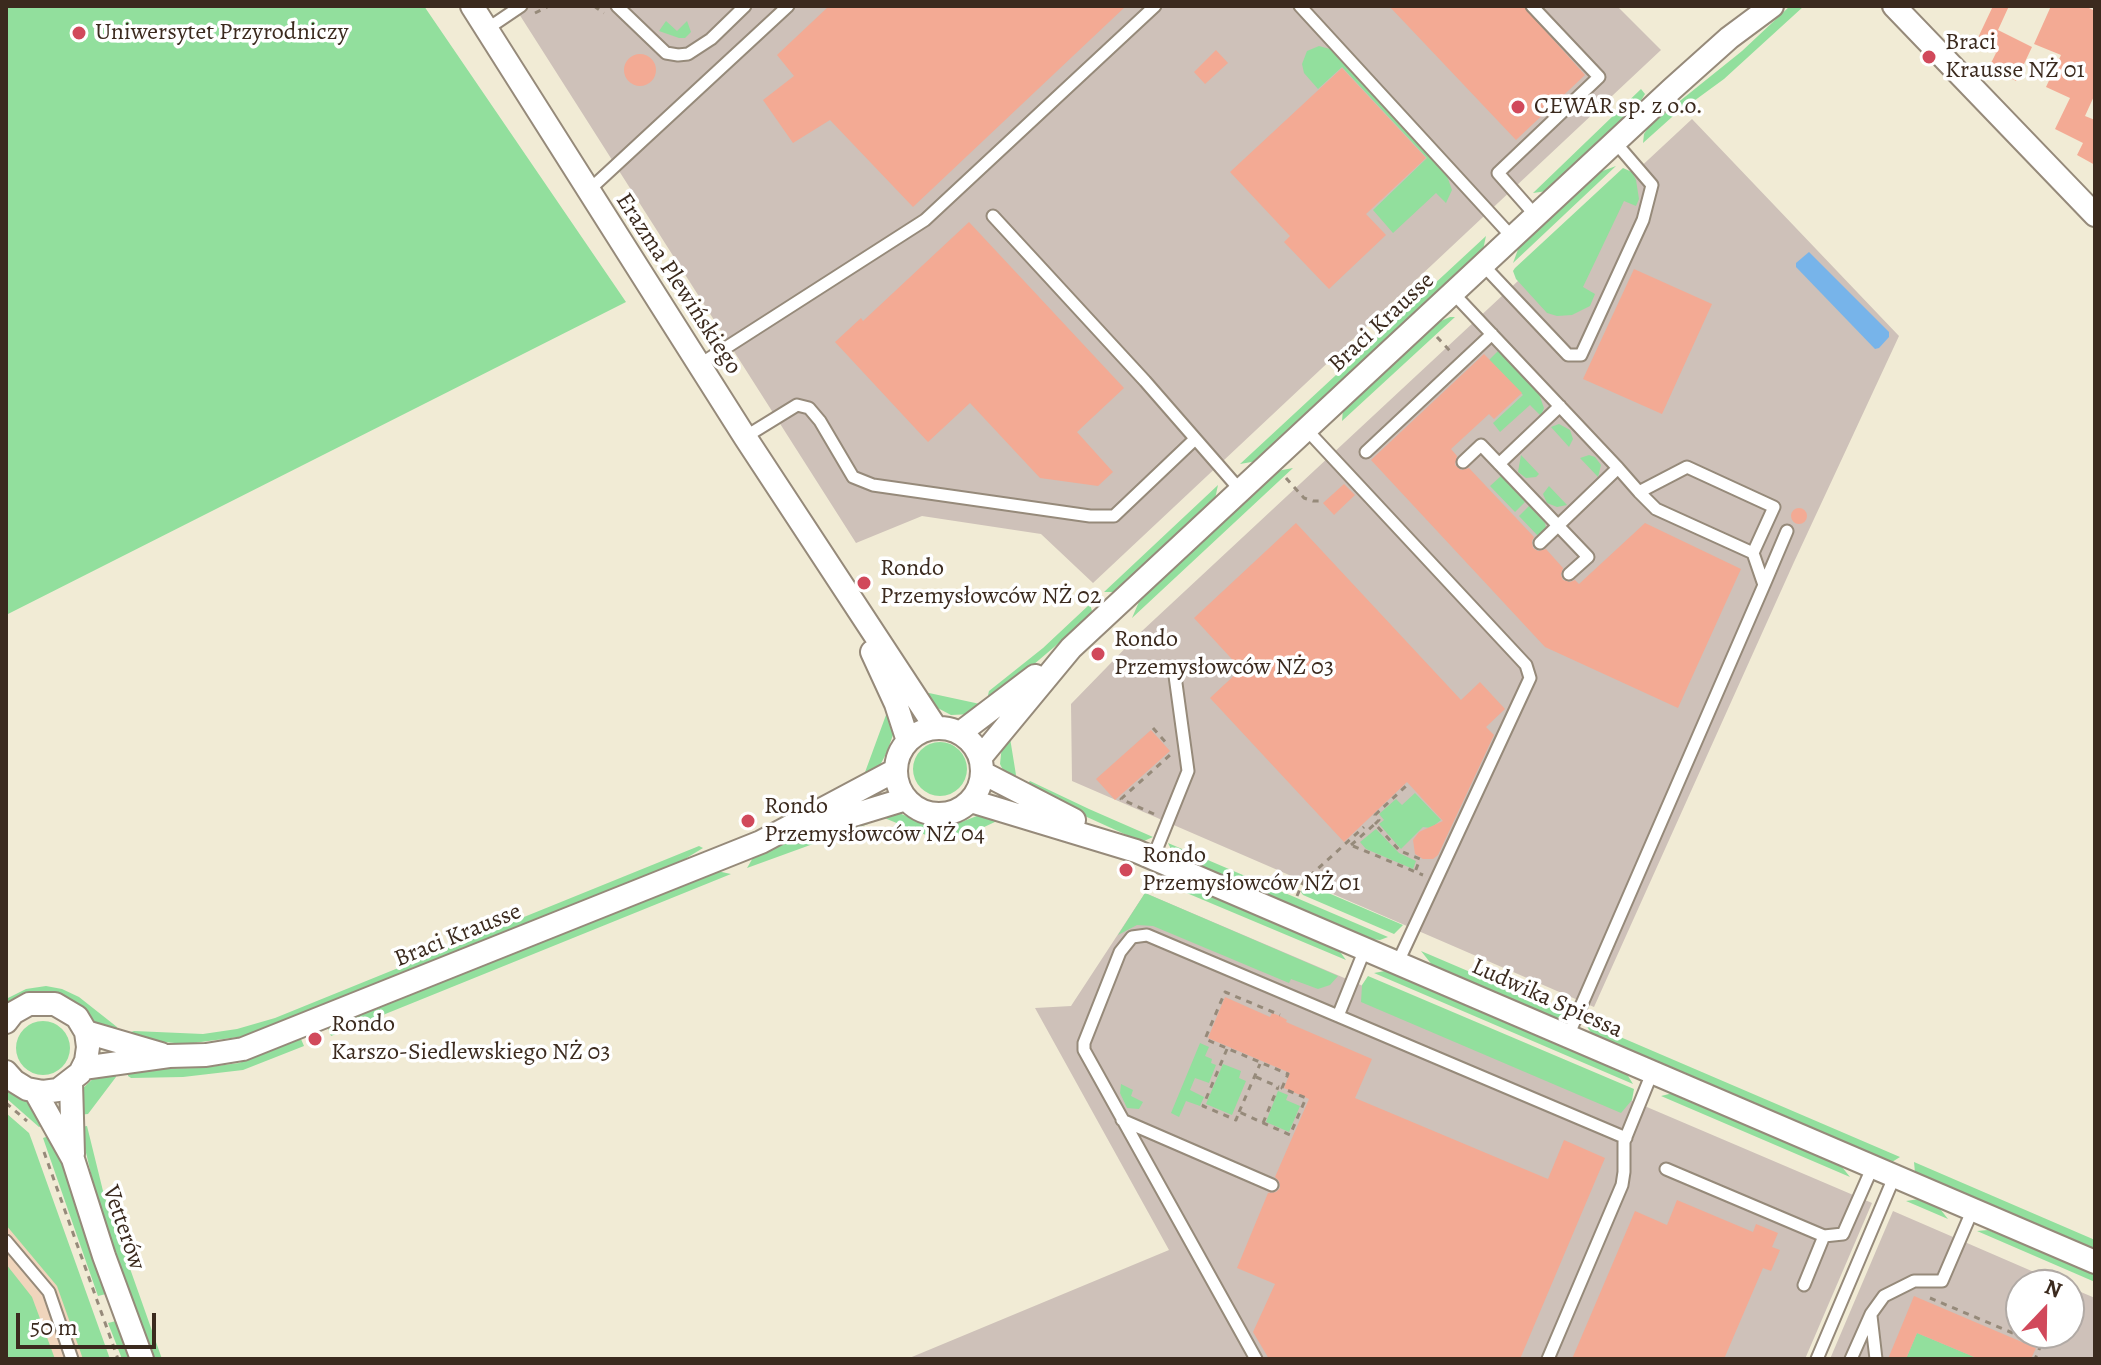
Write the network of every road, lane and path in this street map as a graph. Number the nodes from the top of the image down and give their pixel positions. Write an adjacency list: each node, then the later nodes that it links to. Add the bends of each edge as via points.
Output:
1 (472, 6): 12 (street, Erazma Plewińskiego)
2 (521, 6): 12 (lane)
3 (617, 6): 4 (lane, via 666,53 678,55 711,39)
4 (745, 6)
5 (788, 6): 15 (lane)
6 (1155, 6): 25 (lane, via 925,220)
7 (1300, 6): 19 (lane)
8 (1532, 6): 18 (lane, via 1599,77 1498,173)
9 (1749, 6): 13 (street, Braci Krausse)
10 (1772, 6): 13 (street, Braci Krausse)
11 (1894, 6): 16 (street)
12 (487, 29): 15 (street, Erazma Plewińskiego)
13 (1729, 38): 14 (street, Braci Krausse)
14 (1615, 142): 18 (street, Braci Krausse); 20 (lane, via 1652,185 1643,220 1581,355 1568,355)
15 (588, 191): 25 (street, Erazma Plewińskiego)
16 (2095, 215)
17 (993, 216): 29 (lane)
18 (1536, 216): 19 (street, Braci Krausse)
19 (1513, 238): 20 (street, Braci Krausse)
20 (1483, 265): 21 (street, Braci Krausse)
21 (1453, 293): 22 (lane); 27 (street, Braci Krausse)
22 (1492, 334): 26 (lane); 30 (lane)
23 (1437, 337): 24 (path)
24 (1457, 358)
25 (699, 365): 28 (street, Erazma Plewińskiego)
26 (1560, 406): 32 (lane); 33 (lane)
27 (1306, 429): 35 (street, Braci Krausse); 67 (lane, via 1526,665 1530,678)
28 (745, 437): 29 (lane, via 797,405 809,408 820,421 853,477 873,485 1102,516 1114,516); 44 (street, Erazma Plewińskiego)
29 (1194, 440): 35 (lane)
30 (1366, 452)
31 (1463, 462): 32 (lane, via 1481,445)
32 (1499, 464): 38 (lane)
33 (1618, 468): 36 (lane); 38 (lane)
34 (1286, 478): 37 (path, via 1304,498)
35 (1241, 491): 45 (street, Braci Krausse)
36 (1639, 492): 41 (lane, via 1656,509); 41 (lane, via 1687,467 1774,507)
37 (1324, 501)
38 (1558, 526): 40 (lane); 42 (lane, via 1588,557)
39 (1787, 531): 43 (lane)
40 (1540, 543)
41 (1753, 553): 43 (lane)
42 (1569, 574)
43 (1764, 585): 72 (lane)
44 (843, 588): 47 (street, Erazma Plewińskiego); 50 (street, Erazma Plewińskiego)
45 (1071, 648): 49 (street, Braci Krausse); 51 (street, Braci Krausse)
46 (1175, 676): 56 (lane, via 1188,771)
47 (936, 728): 49 (street); 50 (street)
48 (1153, 728): 56 (path, via 1174,751 1121,799)
49 (960, 733): 51 (street)
50 (908, 741): 52 (street)
51 (982, 766): 55 (street); 62 (street)
52 (896, 770): 54 (street); 59 (street, Braci Krausse)
53 (1406, 786): 57 (path, via 1375,815)
54 (906, 799): 55 (street, via 923,811 943,815); 59 (street, Braci Krausse)
55 (971, 801): 62 (street, Ludwika Spiessa)
56 (1168, 821): 62 (lane)
57 (1375, 824): 61 (path); 63 (path, via 1400,851 1420,859)
58 (1364, 827): 60 (path)
59 (761, 842): 74 (street, Braci Krausse, via 243,1049)
60 (1345, 843): 61 (path); 65 (path, via 1303,882)
61 (1351, 845): 63 (path)
62 (1144, 854): 66 (street, Ludwika Spiessa)
63 (1415, 872): 64 (path)
64 (1427, 877)
65 (1297, 896)
66 (1365, 949): 67 (street, Ludwika Spiessa); 69 (lane)
67 (1398, 962): 72 (street, Ludwika Spiessa)
68 (1280, 1015): 73 (path, via 1225,992 1205,1039)
69 (1338, 1016): 84 (lane, via 1147,935 1132,937 1120,952 1084,1043); 87 (lane)
70 (6, 1022): 71 (street, via 20,1008 46,1002 70,1011)
71 (86, 1032): 74 (street, Braci Krausse); 78 (street, Vetterów, via 88,1047)
72 (1568, 1036): 77 (street, Ludwika Spiessa)
73 (1227, 1049): 75 (path); 83 (path, via 1203,1106 1236,1120)
74 (169, 1056): 78 (street, Braci Krausse)
75 (1260, 1063): 79 (path); 80 (path, via 1288,1074)
76 (6, 1072): 81 (street, via 20,1086)
77 (1652, 1073): 87 (lane); 90 (street, Ludwika Spiessa)
78 (77, 1075): 81 (street, Braci Krausse, via 58,1090); 89 (street, Vetterów)
79 (1255, 1076): 80 (path); 83 (path)
80 (1280, 1087): 85 (path); 85 (path, via 1306,1098 1290,1135)
81 (35, 1091): 89 (street, Vetterów)
82 (6, 1103): 86 (path)
83 (1239, 1112): 85 (path)
84 (1122, 1120): 93 (lane); 106 (lane)
85 (1263, 1123)
86 (34, 1128)
87 (1626, 1138): 107 (lane, via 1622,1185)
88 (40, 1140): 101 (path)
89 (73, 1159): 105 (street, Vetterów)
90 (1873, 1166): 92 (street, Ludwika Spiessa); 95 (lane, via 1843,1234)
91 (1666, 1169): 95 (lane)
92 (1895, 1175): 94 (street, Ludwika Spiessa); 108 (lane)
93 (1272, 1185)
94 (1973, 1209): 97 (street, Ludwika Spiessa); 102 (lane, via 1942,1281 1914,1281 1884,1296)
95 (1824, 1236): 98 (lane)
96 (6, 1241): 103 (lane, via 49,1292)
97 (2095, 1262)
98 (1804, 1285)
99 (1919, 1293): 111 (path, via 2041,1345)
100 (105, 1309): 101 (path)
101 (97, 1312): 104 (path)
102 (1871, 1314): 109 (lane); 110 (lane)
103 (72, 1359)
104 (118, 1359)
105 (142, 1359)
106 (1256, 1359)
107 (1548, 1359)
108 (1817, 1359)
109 (1851, 1359)
110 (1876, 1359)
111 (2035, 1359)

